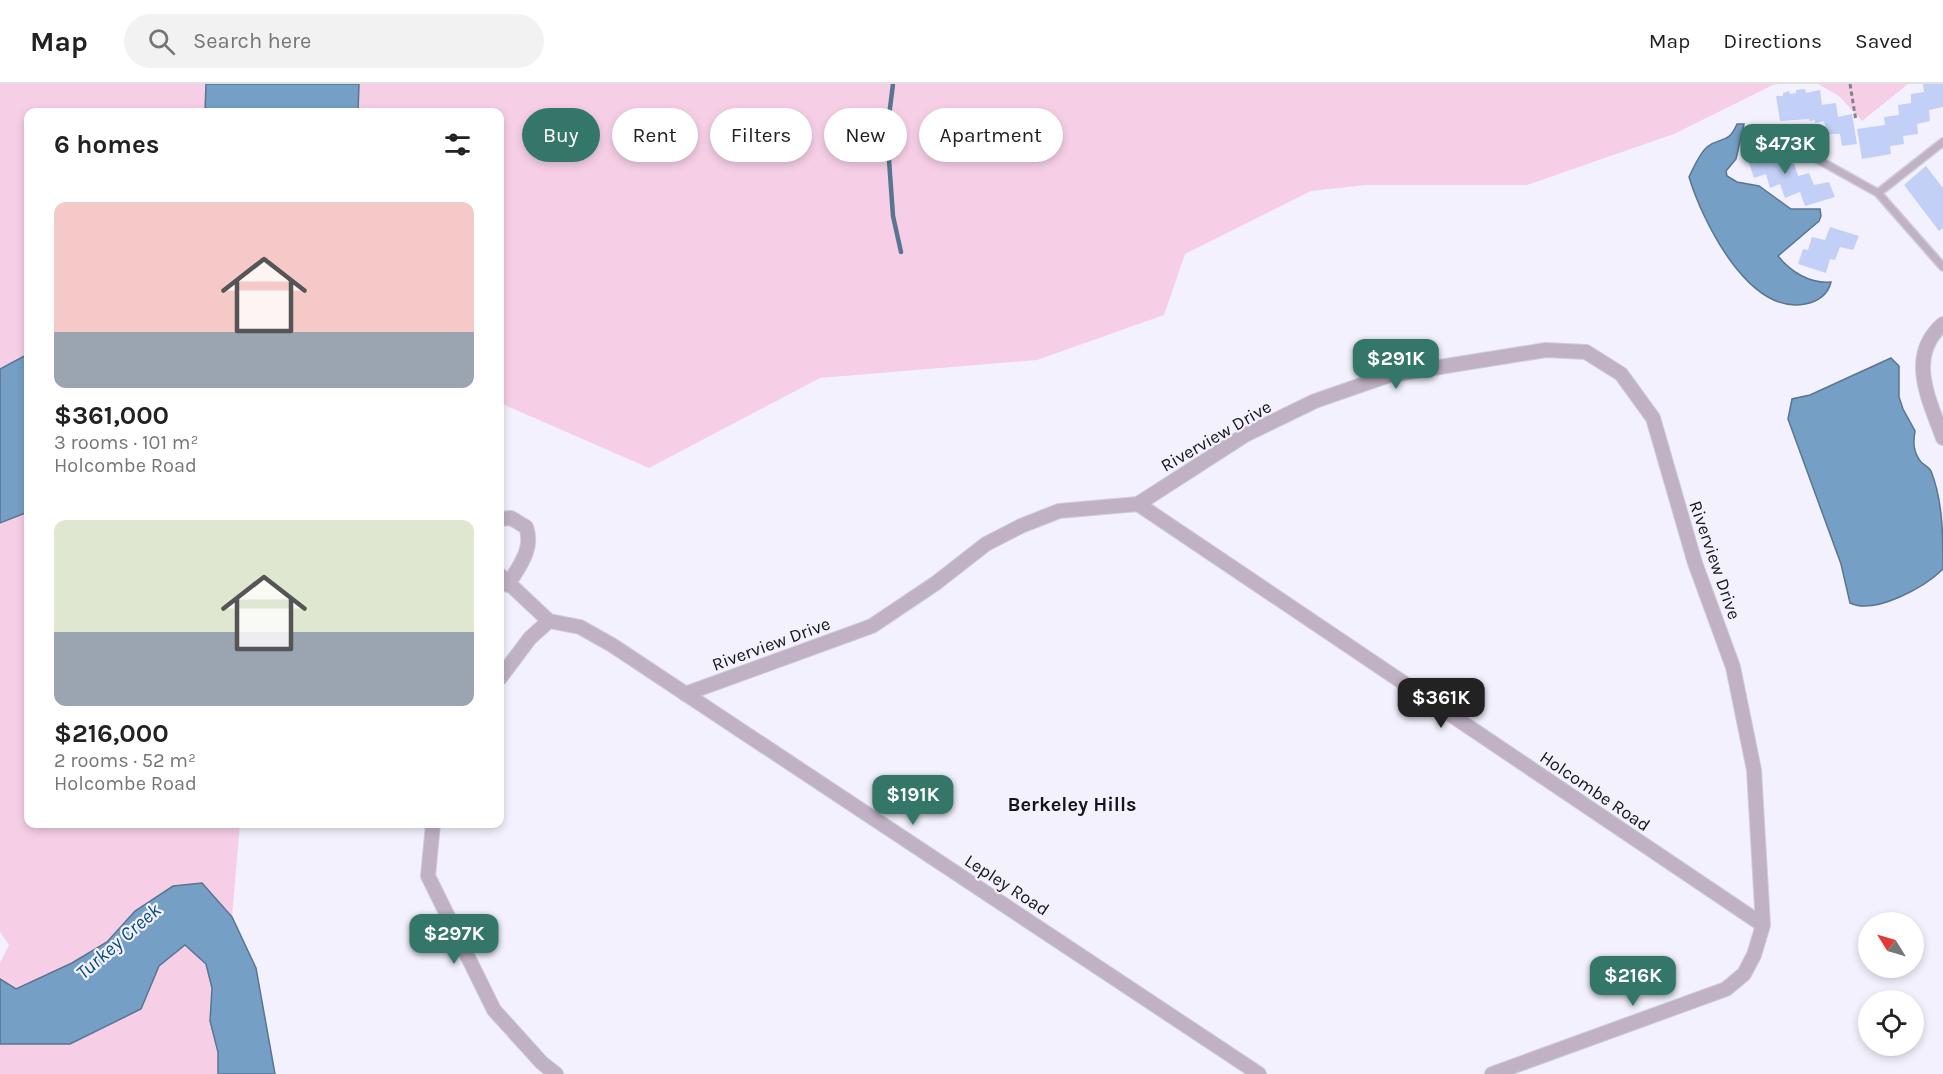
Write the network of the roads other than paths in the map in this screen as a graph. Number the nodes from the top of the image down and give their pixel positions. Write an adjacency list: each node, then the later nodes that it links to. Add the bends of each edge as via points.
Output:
1 (1943, 142): 3 (lane)
2 (1808, 154): 3 (lane)
3 (1878, 193): 4 (lane)
4 (1943, 267)
5 (1943, 324): 6 (street, via 1931,334 1922,358 1928,395)
6 (1943, 438)
7 (1138, 504): 12 (street, Riverview Drive, via 1059,510 986,544 872,626); 14 (street, Holcombe Road); 14 (street, Riverview Drive, via 1245,435 1316,401 1390,375 1546,350 1586,352 1621,374 1653,418 1695,563 1733,667 1754,770)
8 (504, 519): 9 (street, via 511,518 526,527 530,537 523,561)
9 (504, 580): 10 (street)
10 (549, 621): 11 (street, via 530,638); 12 (street, Lepley Road, via 580,627)
11 (504, 673)
12 (685, 694): 16 (street, Lepley Road)
13 (433, 828): 15 (street, via 428,876 494,1010)
14 (1763, 925): 17 (street, via 1744,974 1726,989)
15 (556, 1074)
16 (1259, 1074)
17 (1492, 1074)

